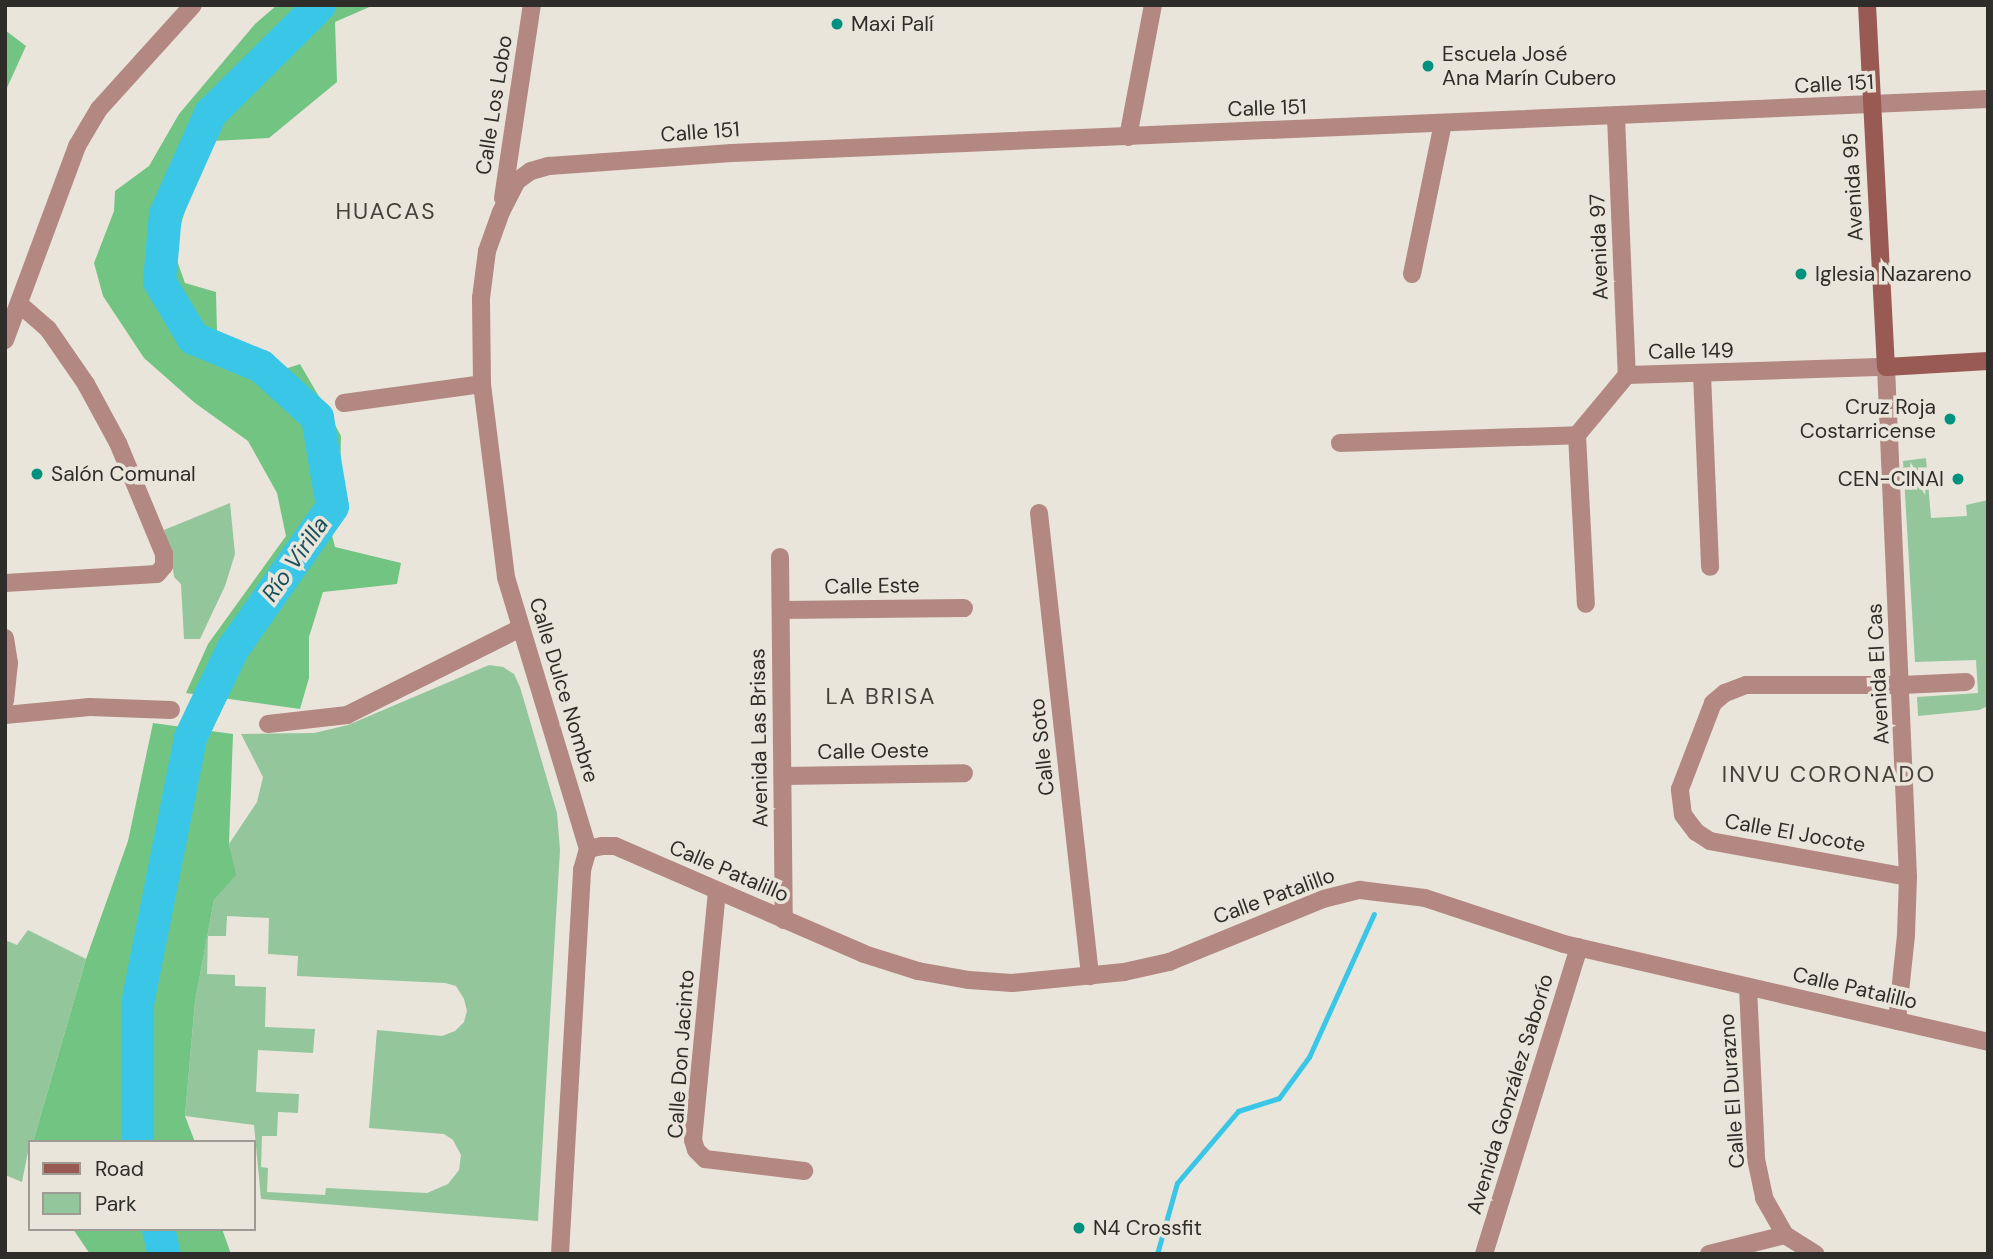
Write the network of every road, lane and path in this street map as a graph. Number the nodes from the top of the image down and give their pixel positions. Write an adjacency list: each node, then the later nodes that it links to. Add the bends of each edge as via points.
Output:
1 (193, 5): 13 (street, via 99,109 77,146)
2 (532, 5): 11 (street, Calle Los Lobo)
3 (1153, 5): 9 (street)
4 (1867, 5): 6 (main road, Avenida 95)
5 (1988, 99): 6 (street, Calle 151)
6 (1871, 105): 7 (street, Calle 151); 16 (main road, Avenida 95)
7 (1616, 117): 8 (street, Calle 151); 18 (street, Avenida 97)
8 (1443, 124): 9 (street, Calle 151); 12 (street)
9 (1128, 137): 10 (street, Calle 151, via 759,151)
10 (549, 166): 11 (street, Calle Dulce Nombre, via 517,181)
11 (501, 212): 19 (street, Calle Dulce Nombre, via 487,251 481,298)
12 (1412, 274)
13 (19, 304): 14 (street); 26 (street, via 48,329 86,384 118,443 164,554 164,566 157,574)
14 (5, 340)
15 (1988, 361): 16 (main road, Calle 149)
16 (1885, 367): 17 (street, Calle 149); 33 (street, Avenida El Cas)
17 (1702, 374): 18 (street, Calle 149); 25 (street)
18 (1627, 375): 21 (street, Calle 149)
19 (482, 384): 20 (street); 30 (street, Calle Dulce Nombre, via 506,577)
20 (344, 403)
21 (1577, 435): 22 (street); 27 (street)
22 (1340, 443)
23 (1039, 513): 45 (street, Calle Soto)
24 (780, 557): 29 (street, Avenida Las Brisas)
25 (1710, 567)
26 (5, 583)
27 (1586, 604)
28 (964, 608): 29 (street, Calle Este)
29 (781, 610): 39 (street, Avenida Las Brisas)
30 (519, 629): 37 (street, via 347,715); 40 (street, Calle Dulce Nombre)
31 (5, 638): 34 (street, via 9,663)
32 (1966, 682): 33 (street, Calle El Jocote)
33 (1902, 685): 41 (street, Avenida El Cas); 41 (street, Calle El Jocote, via 1746,685 1725,693 1713,703 1680,789 1683,815 1710,841)
34 (5, 701)
35 (171, 710): 36 (street, via 90,707)
36 (5, 715)
37 (268, 724)
38 (964, 773): 39 (street, Calle Oeste)
39 (783, 776): 43 (street, Avenida Las Brisas)
40 (588, 849): 42 (street, Calle Patalillo, via 615,846); 51 (street, Calle Dulce Nombre, via 582,870)
41 (1908, 877): 47 (street, Avenida El Cas)
42 (717, 891): 43 (street, Calle Patalillo); 49 (street, Calle Don Jacinto, via 693,1140 696,1150 705,1158)
43 (784, 920): 45 (street, Calle Patalillo, via 918,971 1012,983)
44 (1579, 947): 45 (street, Calle Patalillo, via 1425,898 1360,890 1323,899 1169,962); 46 (street, Calle Patalillo); 52 (street, Avenida González Saborío)
45 (1090, 976)
46 (1748, 987): 47 (street, Calle Patalillo); 50 (street, Calle El Durazno, via 1756,1159 1764,1198)
47 (1897, 1021): 48 (street, Calle Patalillo)
48 (1988, 1042)
49 (804, 1171)
50 (1785, 1235): 53 (street); 54 (street, Calle El Durazno)
51 (560, 1254)
52 (1484, 1254)
53 (1709, 1254)
54 (1816, 1254)

